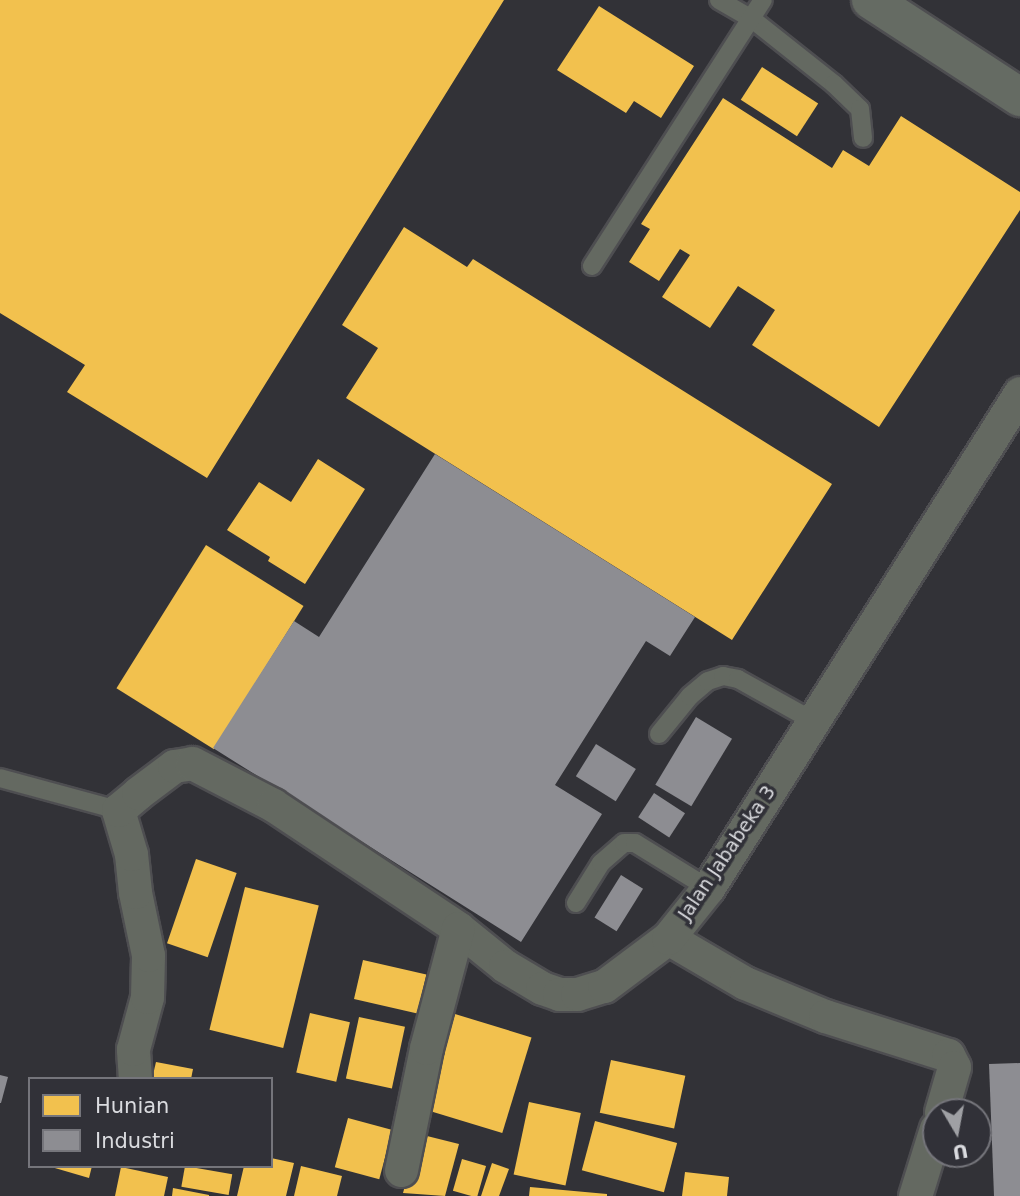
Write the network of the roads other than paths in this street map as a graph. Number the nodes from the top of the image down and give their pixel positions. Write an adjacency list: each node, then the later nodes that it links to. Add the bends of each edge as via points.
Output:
1 (719, 0): 4 (lane)
2 (763, 0): 4 (lane)
3 (871, 0): 5 (main road)
4 (752, 19): 6 (lane, via 807,60 860,109); 7 (lane)
5 (1020, 97)
6 (863, 138)
7 (592, 266)
8 (1020, 393): 9 (street, Jalan Jababeka 3)
9 (813, 721): 10 (lane, via 738,679 723,676 690,696); 13 (street, Jalan Jababeka 3)
10 (659, 734)
11 (0, 778): 12 (lane)
12 (118, 810): 15 (street, Jalan Jababeka 3, via 174,766 192,763 273,805); 17 (street, via 131,854 149,962 147,996 133,1049)
13 (708, 888): 14 (lane, via 635,843 624,843 601,863); 16 (street, Jalan Jababeka 3)
14 (576, 902)
15 (458, 928): 16 (street, Jalan Jababeka 3, via 505,966 559,994 576,995 604,986); 20 (street, via 426,1048)
16 (668, 938): 18 (street, via 745,982 825,1016 948,1055 954,1067)
17 (135, 1077)
18 (945, 1098)
19 (924, 1168): 21 (street)
20 (401, 1170)
21 (915, 1196)

